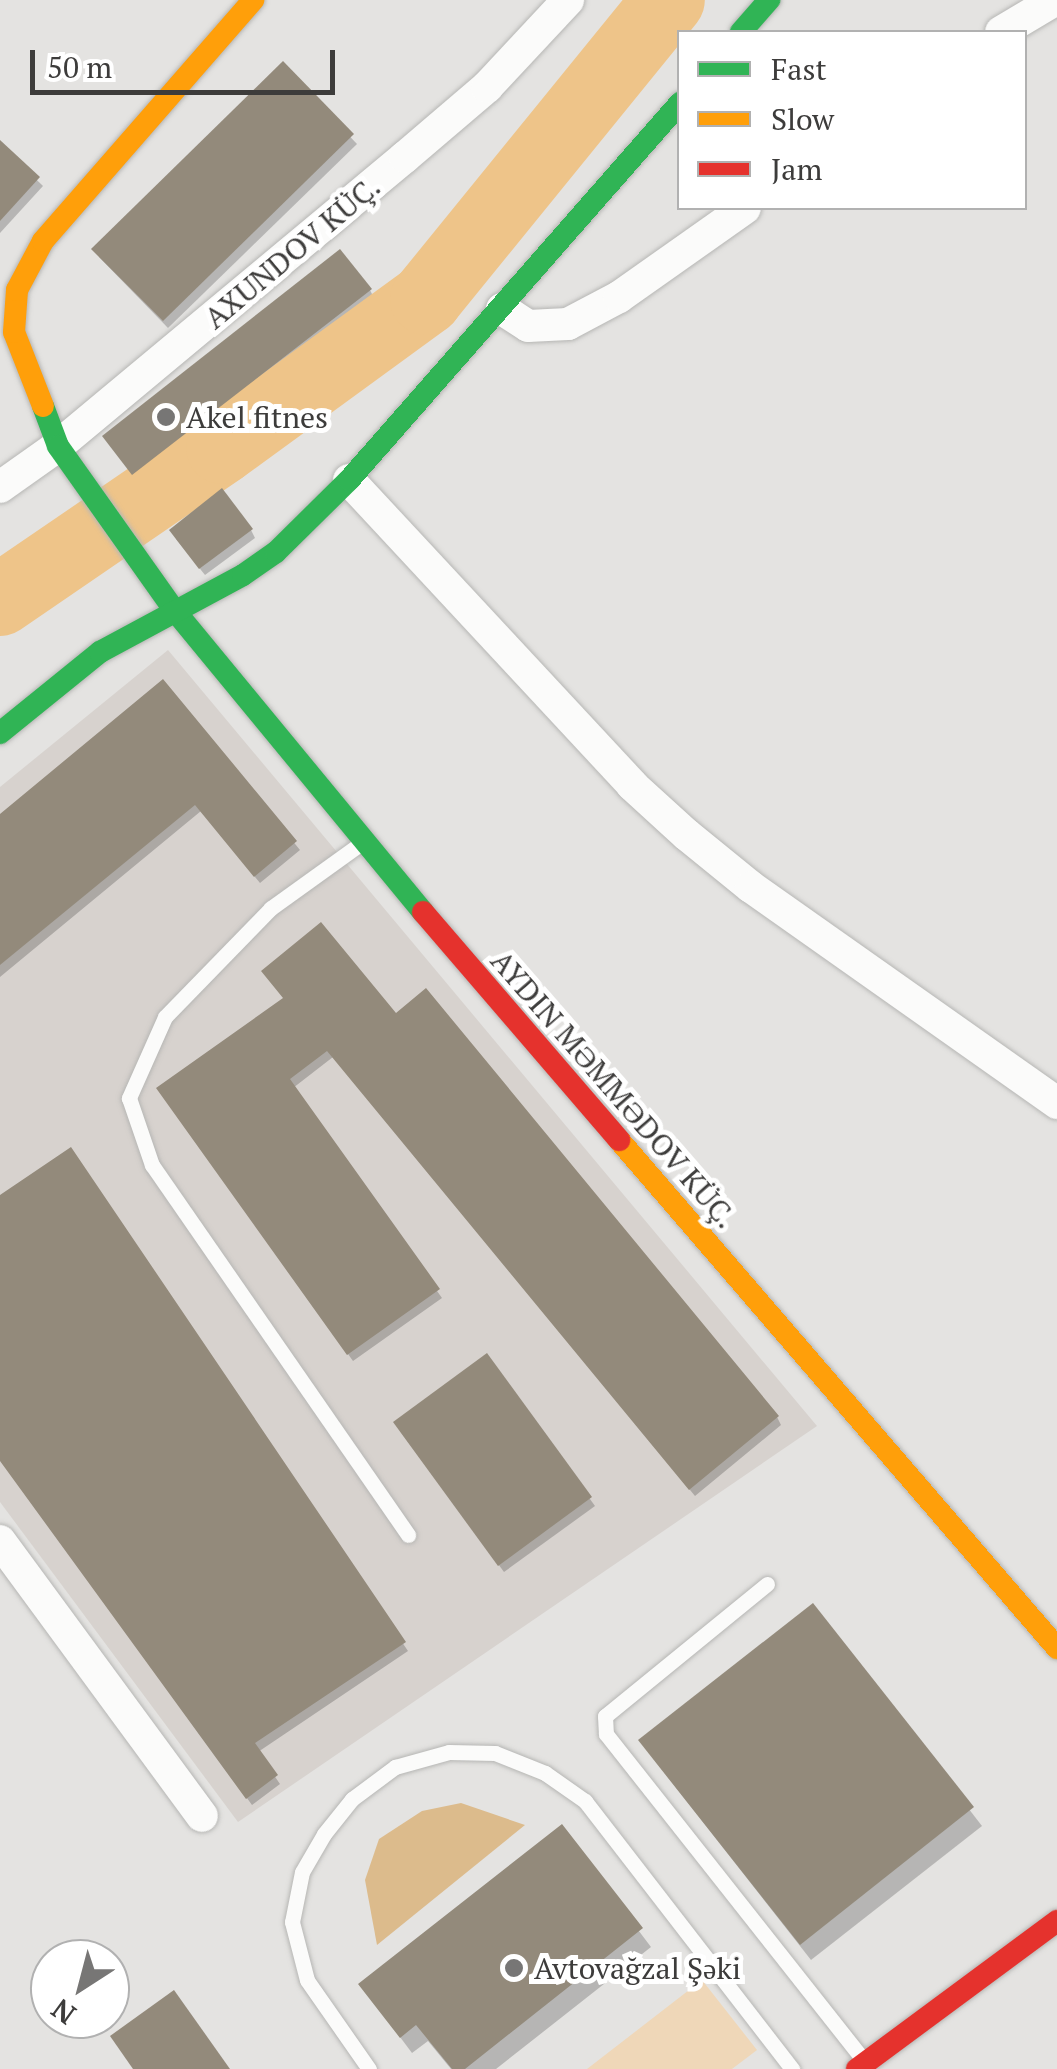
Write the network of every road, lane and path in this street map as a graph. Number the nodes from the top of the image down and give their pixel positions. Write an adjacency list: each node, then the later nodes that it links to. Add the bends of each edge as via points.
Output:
1 (253, 0): 10 (street, via 43,242 17,290)
2 (568, 0): 11 (street, AXUNDOV KÜÇ., via 487,87)
3 (769, 0): 5 (street)
4 (1055, 0): 6 (street)
5 (743, 30)
6 (1004, 30)
7 (677, 106): 9 (street)
8 (743, 210): 9 (street, via 620,297 568,324 528,326)
9 (502, 309): 12 (street)
10 (7, 332): 11 (street)
11 (58, 446): 13 (street, AXUNDOV KÜÇ.); 14 (street)
12 (349, 480): 14 (street, via 244,576); 17 (street, via 632,786 751,887)
13 (0, 487)
14 (174, 611): 15 (street, via 100,652); 16 (street)
15 (0, 733)
16 (362, 842): 18 (lane, via 271,908 164,1017 129,1098 152,1165); 21 (street)
17 (1057, 1103)
18 (408, 1535)
19 (0, 1541): 22 (street)
20 (767, 1584): 24 (lane, via 605,1716 606,1734)
21 (1057, 1648)
22 (202, 1816)
23 (1057, 1920): 24 (street)
24 (864, 2067)
25 (369, 2069): 26 (lane, via 307,1980 292,1922 302,1872 352,1799 395,1766 449,1752 495,1752 585,1800)
26 (792, 2069)

